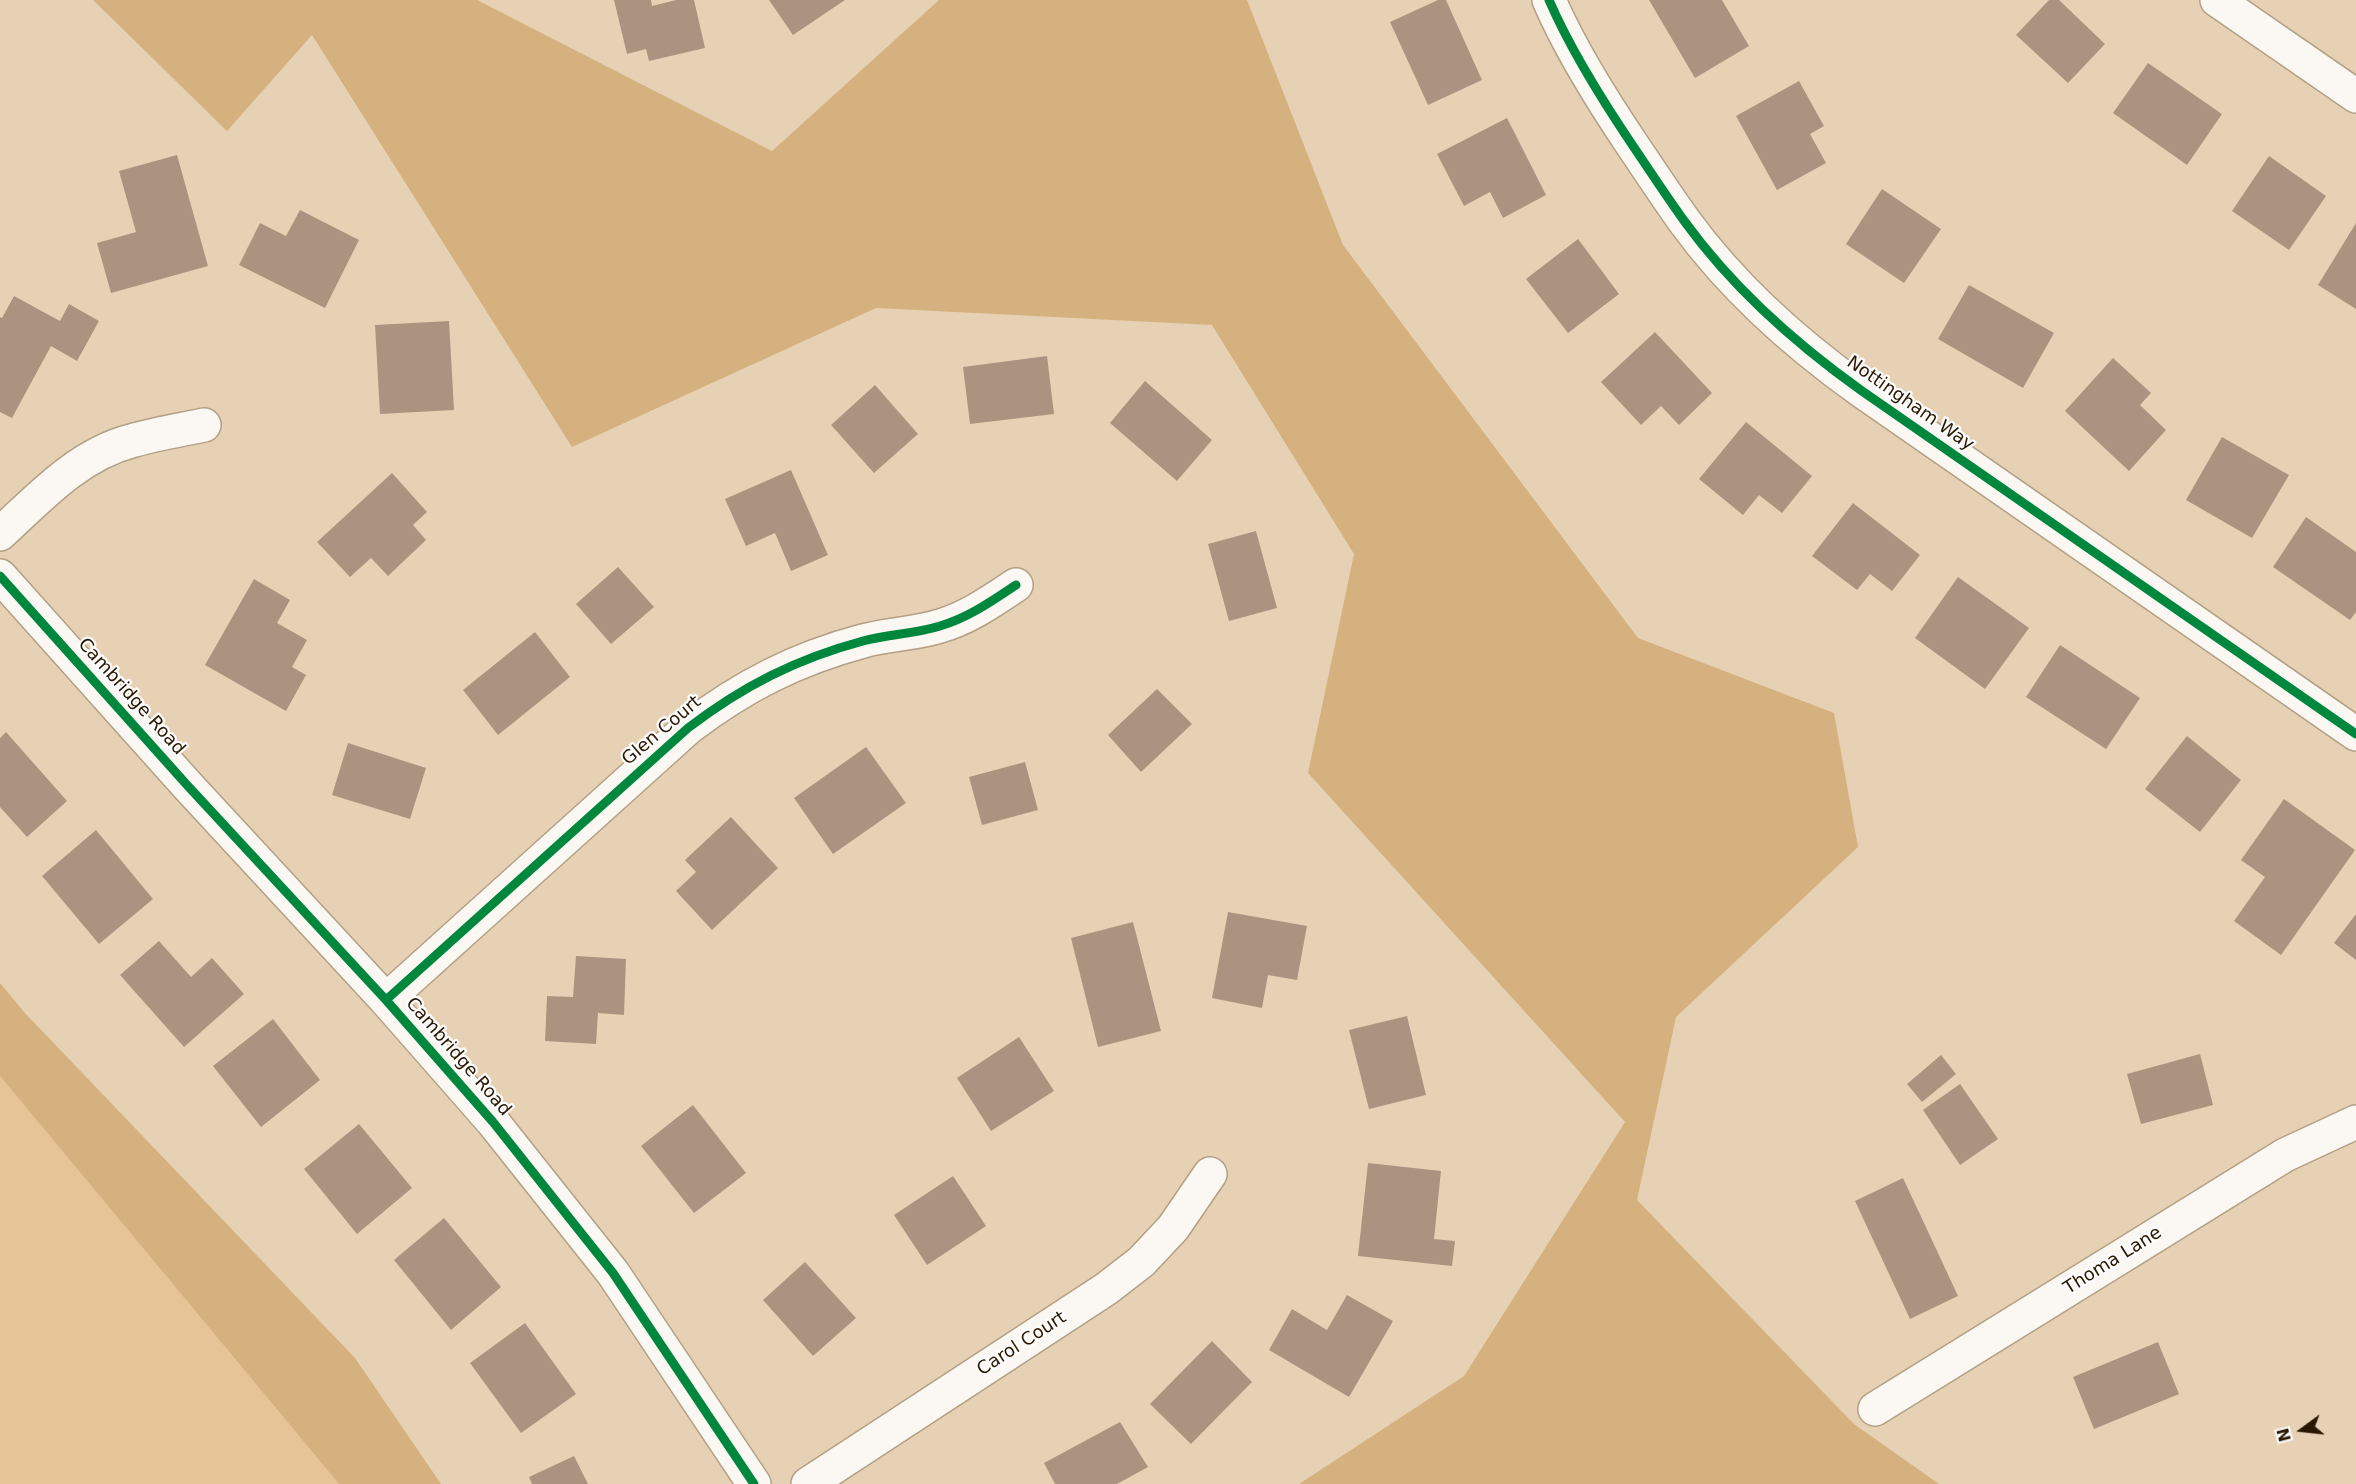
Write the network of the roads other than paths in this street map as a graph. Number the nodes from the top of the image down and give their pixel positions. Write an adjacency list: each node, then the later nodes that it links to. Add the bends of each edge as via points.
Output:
1 (1549, 0): 8 (street, Nottingham Way, via 1585,70 1686,223 1720,265 1788,334 1862,391)
2 (2217, 0): 3 (street)
3 (2356, 96)
4 (204, 425): 5 (street, via 130,441 90,458 55,483)
5 (0, 534)
6 (0, 576): 9 (street, Cambridge Road)
7 (1016, 585): 9 (street, Glen Court, via 980,610 940,627 864,640 828,652 789,666 726,699 688,728)
8 (2356, 734)
9 (386, 1000): 13 (street, Cambridge Road, via 500,1130 613,1273)
10 (2356, 1122): 12 (street, Thoma Lane, via 2285,1155)
11 (1210, 1174): 14 (street, Carol Court, via 1173,1228 1141,1262 1106,1289)
12 (1875, 1409)
13 (754, 1484)
14 (808, 1484)

